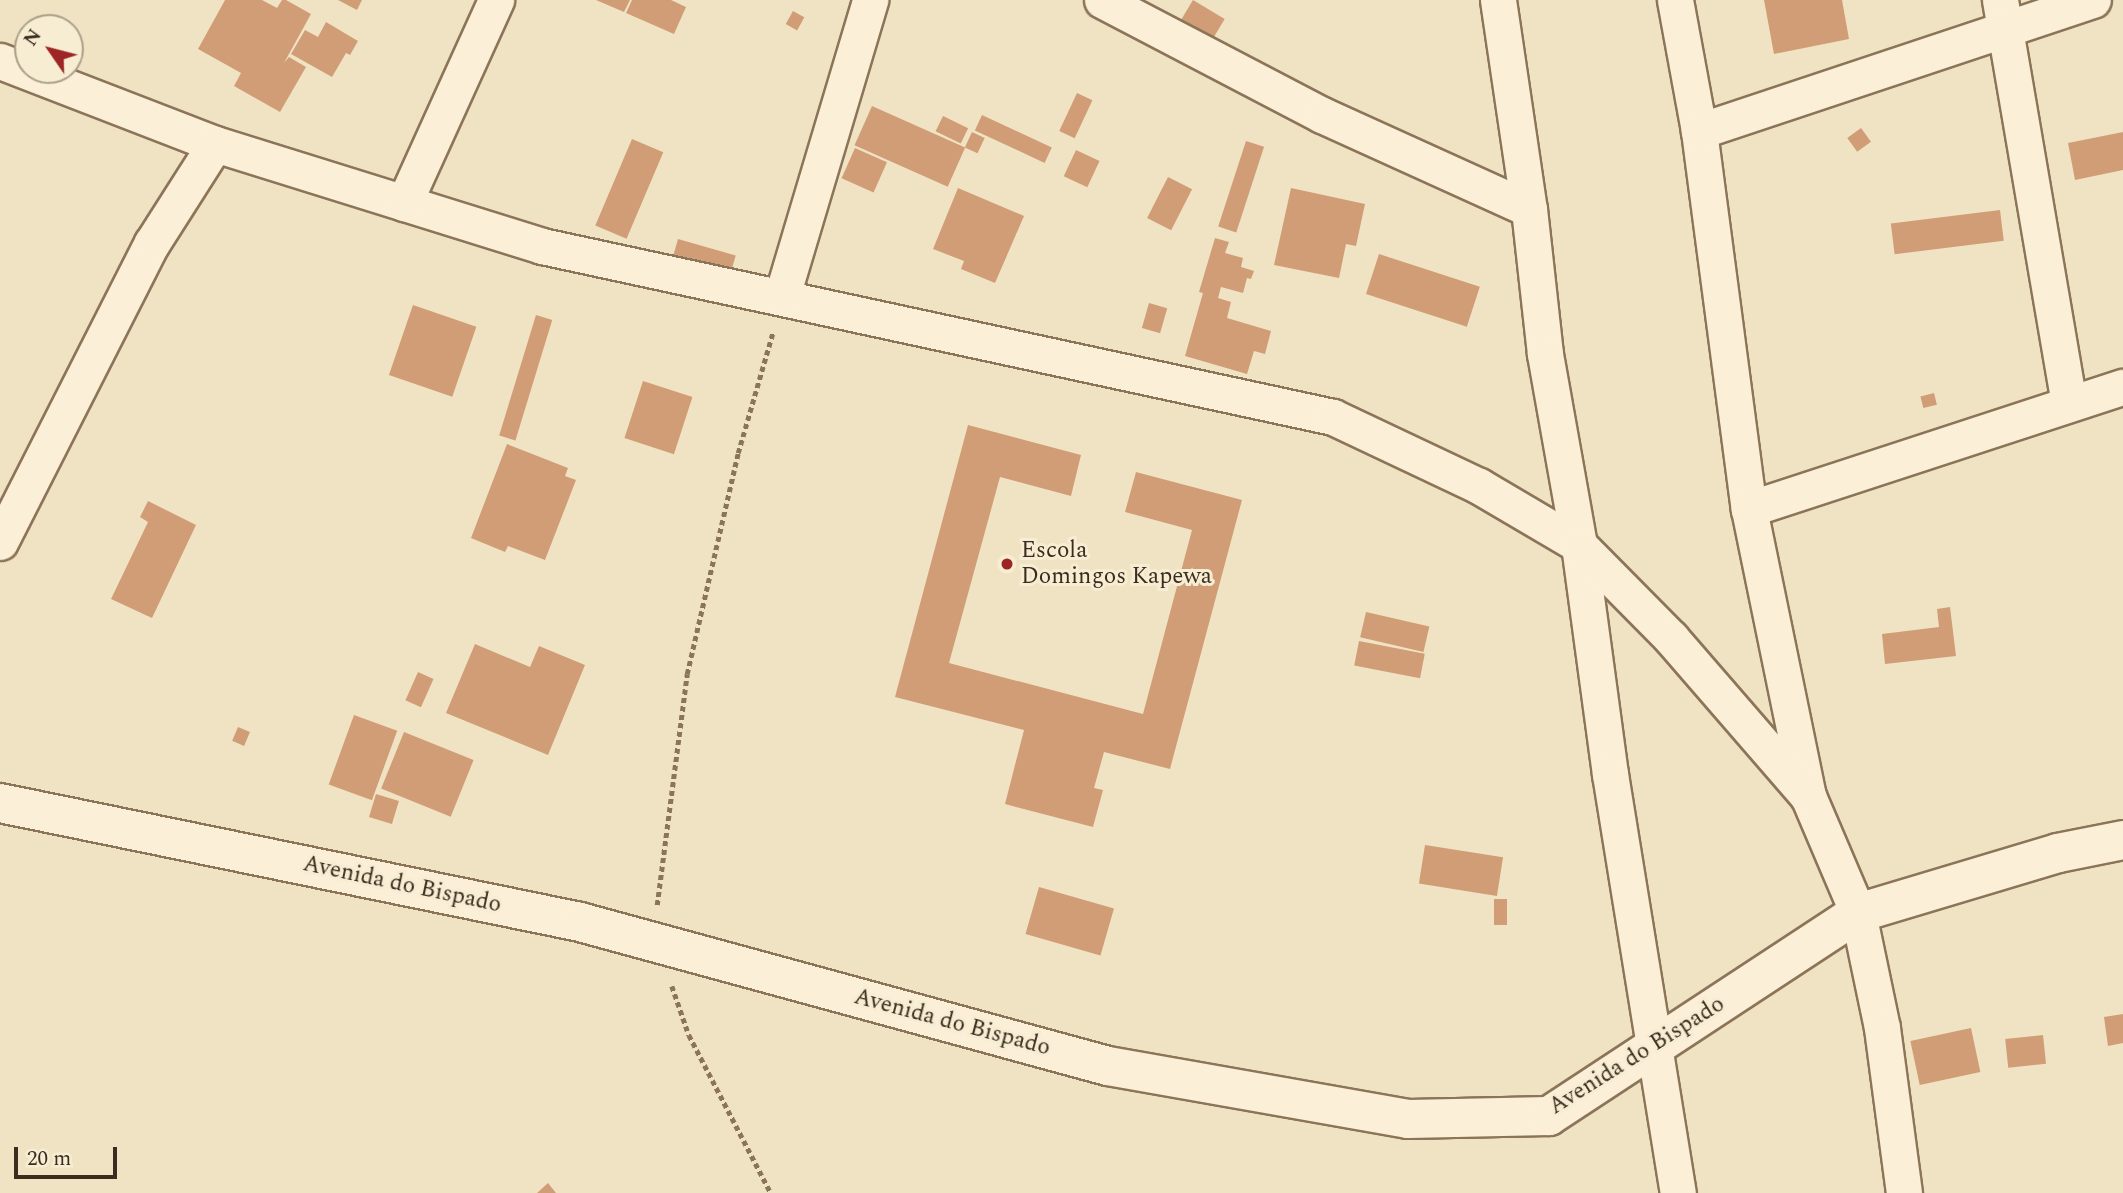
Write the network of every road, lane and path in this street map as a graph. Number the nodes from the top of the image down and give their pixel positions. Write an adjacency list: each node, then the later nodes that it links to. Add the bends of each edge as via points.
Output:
1 (496, 0): 11 (street)
2 (870, 0): 13 (street)
3 (1102, 0): 12 (street, via 1322,115)
4 (1498, 0): 12 (street)
5 (1675, 0): 9 (street)
6 (2093, 0): 7 (street)
7 (2002, 14): 9 (street); 15 (street)
8 (0, 61): 10 (street)
9 (1699, 131): 16 (street)
10 (215, 144): 11 (street); 17 (street, via 152,243)
11 (404, 203): 13 (street, via 542,246)
12 (1529, 209): 18 (street, via 1545,354)
13 (782, 296): 18 (street, via 1333,417 1479,486); 23 (path, via 738,453 687,674 657,903)
14 (2123, 387): 15 (street)
15 (2068, 403): 16 (street)
16 (1749, 509): 19 (street)
17 (0, 542)
18 (1578, 545): 19 (street, via 1671,638); 24 (street)
19 (1808, 796): 22 (street)
20 (0, 803): 23 (main road, Avenida do Bispado, via 580,922)
21 (2123, 840): 22 (main road, Avenida do Bispado, via 2057,853)
22 (1858, 913): 24 (main road, Avenida do Bispado); 27 (street, via 1882,1028)
23 (660, 944): 24 (main road, Avenida do Bispado, via 1108,1066 1408,1119 1549,1116); 25 (path, via 690,1035)
24 (1655, 1048): 26 (street)
25 (771, 1193)
26 (1678, 1193)
27 (1904, 1193)

